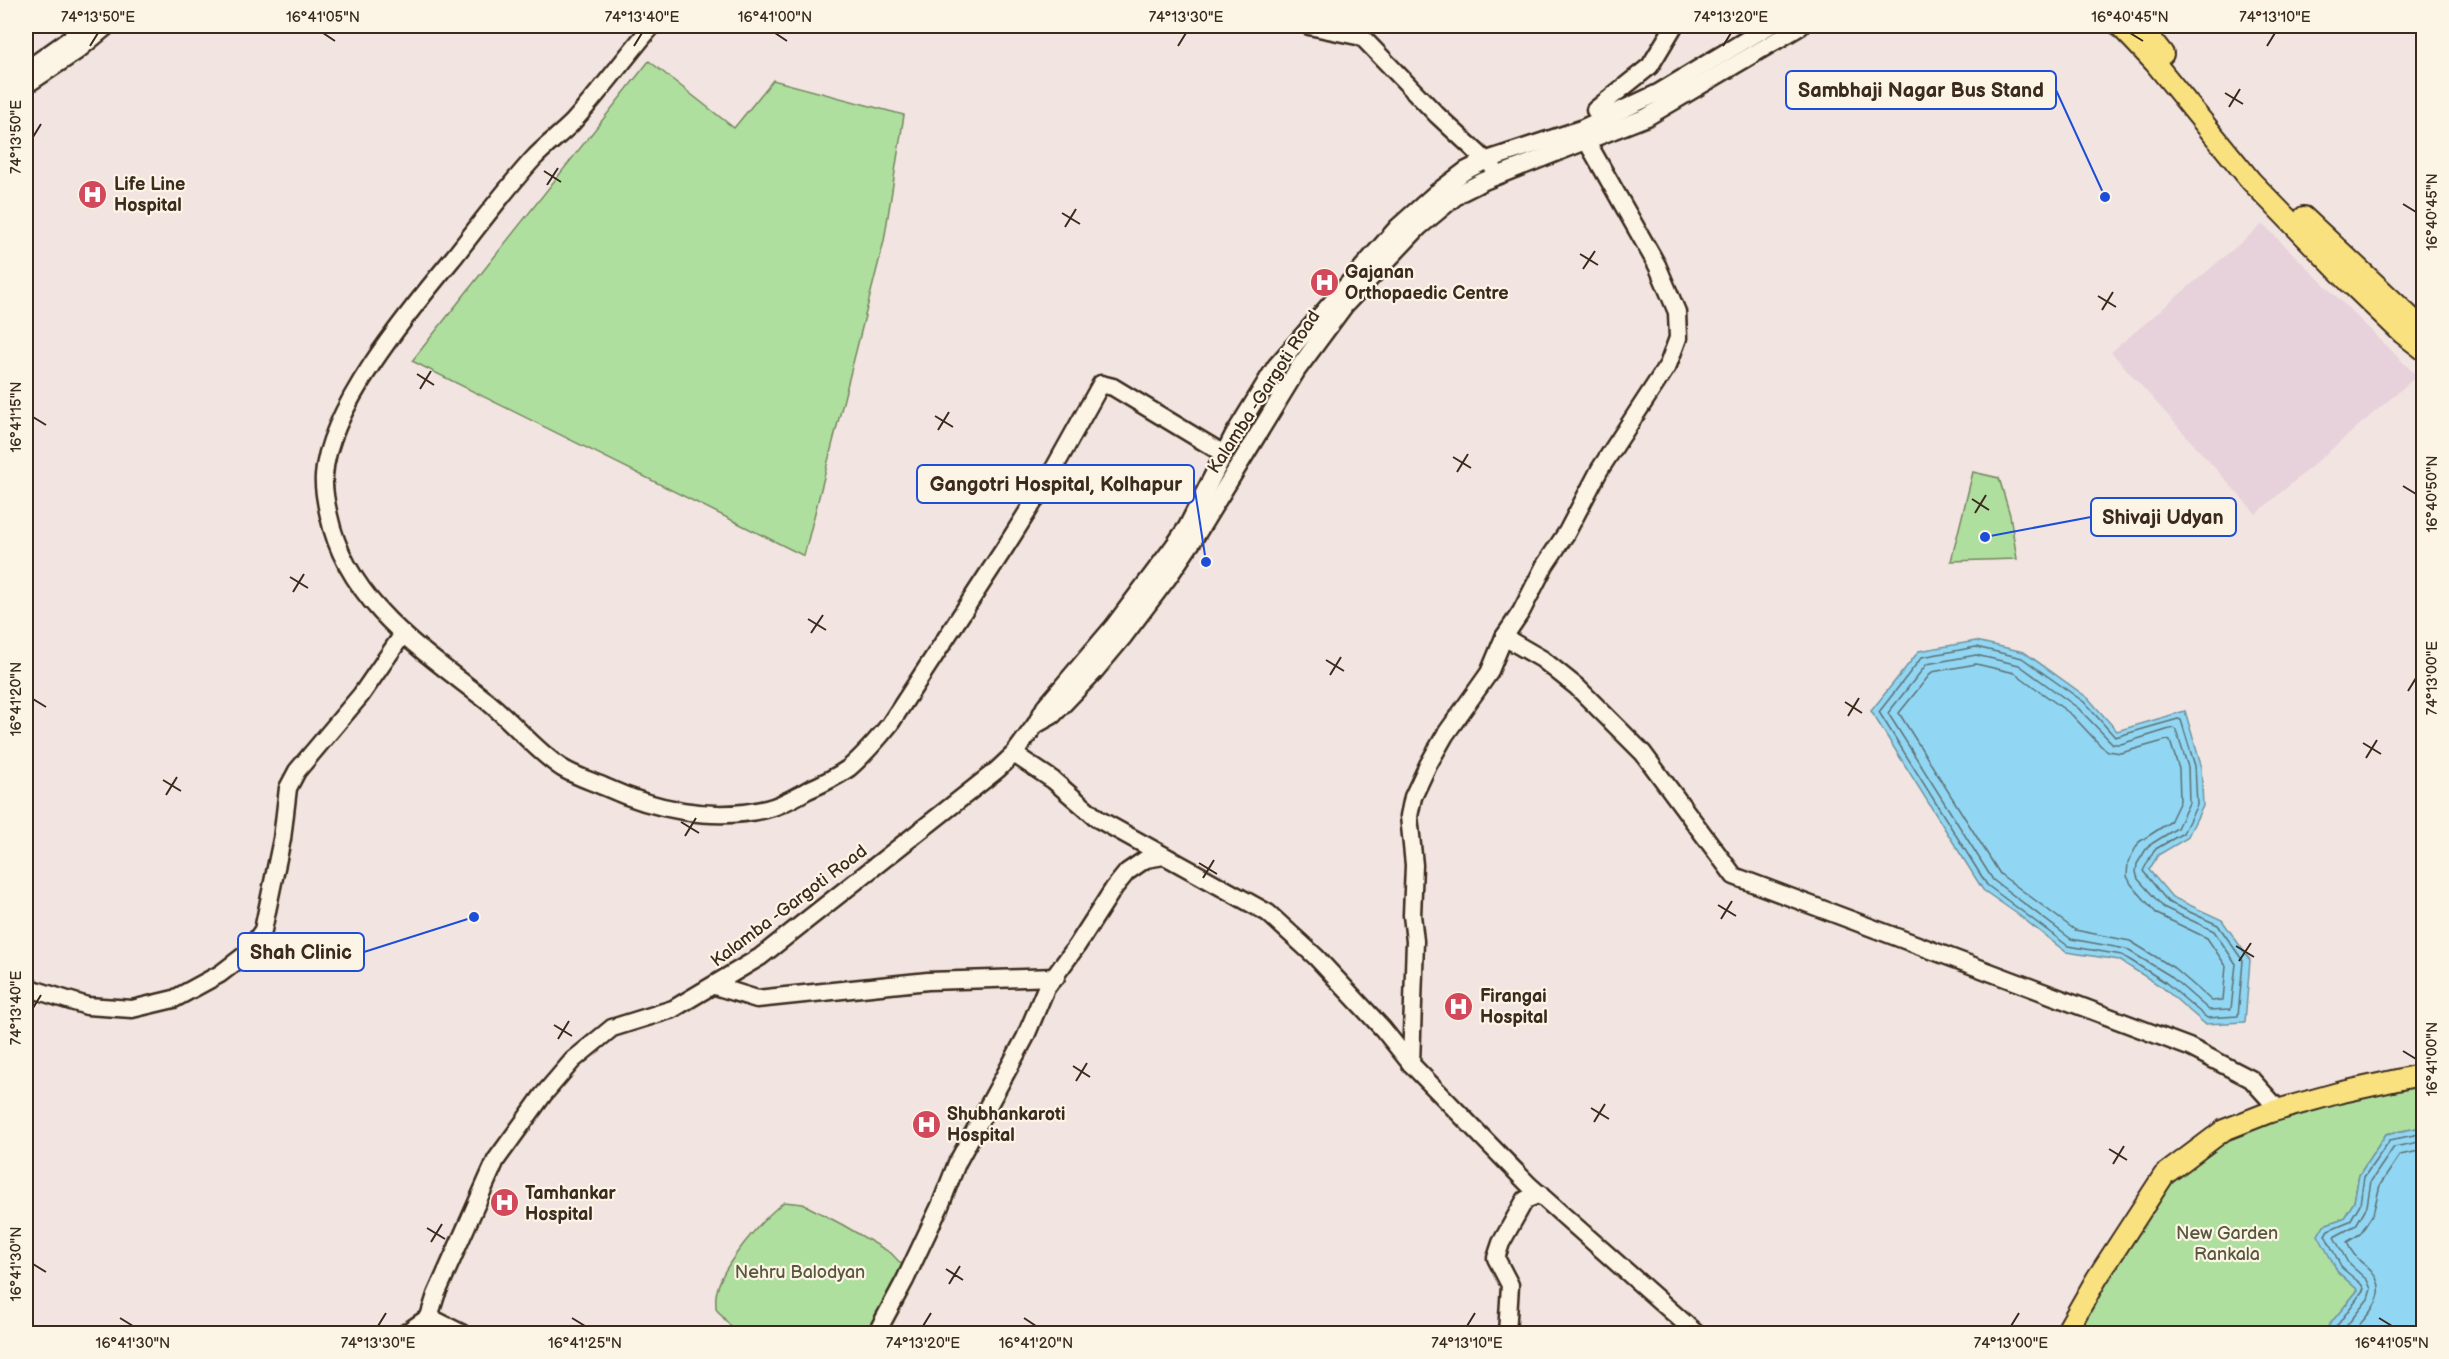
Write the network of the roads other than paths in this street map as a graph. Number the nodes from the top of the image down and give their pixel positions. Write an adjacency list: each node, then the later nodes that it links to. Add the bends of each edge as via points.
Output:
1 (107, 26): 9 (street)
2 (652, 26): 19 (street, via 571,124 512,183 426,290 362,381 338,424 324,476 334,537 360,588)
3 (1309, 26): 14 (street, via 1362,37)
4 (1674, 26): 12 (street, via 1650,66)
5 (1769, 26): 13 (street, Kalamba -Gargoti Road)
6 (1801, 26): 13 (street, Kalamba -Gargoti Road, via 1647,117)
7 (2120, 26): 17 (main road, via 2155,63 2251,182 2348,281)
8 (2141, 26): 16 (main road, via 2268,182)
9 (79, 34): 10 (street); 11 (street)
10 (26, 70)
11 (26, 85)
12 (1595, 110)
13 (1584, 135): 14 (street, Kalamba -Gargoti Road); 15 (street, Kalamba -Gargoti Road); 20 (street, via 1657,265 1677,312 1678,338 1668,365 1600,469)
14 (1487, 160): 15 (street); 18 (street, Kalamba -Gargoti Road, via 1436,192 1395,231 1276,366)
15 (1500, 175): 21 (street, Kalamba -Gargoti Road, via 1460,194 1419,227 1345,305 1297,370 1167,579 1093,673 1053,715)
16 (2424, 330)
17 (2424, 350)
18 (1224, 454): 19 (street, via 1113,387 1101,384 1047,481 890,724 848,768 769,809 733,813 669,808 631,799 567,771); 21 (street, Kalamba -Gargoti Road, via 1187,527 1113,627 1045,707)
19 (403, 634): 26 (street, via 288,788 263,930 246,954 220,974 174,999 132,1009 87,1006)
20 (1504, 637): 27 (street, via 1489,673 1445,735 1413,797 1409,816 1415,941); 29 (street, via 1542,659 1577,687 1644,753 1734,876 2189,1047 2251,1079)
21 (1036, 724): 22 (street, Kalamba -Gargoti Road)
22 (1014, 754): 23 (street, via 1053,780 1098,819); 25 (street, Kalamba -Gargoti Road, via 760,957)
23 (1164, 856): 24 (street, via 1146,860 1127,872); 27 (street, via 1268,913 1344,987)
24 (1056, 977): 25 (street, via 928,981 757,999); 34 (street, via 1046,988 1025,1038 957,1163 895,1303)
25 (715, 986): 31 (street, Kalamba -Gargoti Road, via 673,1009 612,1028 555,1079 496,1160)
26 (26, 987)
27 (1412, 1064): 30 (street)
28 (2424, 1074): 29 (main road)
29 (2279, 1110): 37 (main road, via 2224,1130 2164,1175)
30 (1540, 1194): 35 (street, via 1525,1200 1500,1243 1496,1258 1510,1285); 36 (street)
31 (429, 1317): 32 (street); 33 (street)
32 (404, 1334)
33 (463, 1334)
34 (876, 1334)
35 (1507, 1334)
36 (1697, 1334)
37 (2066, 1334)

